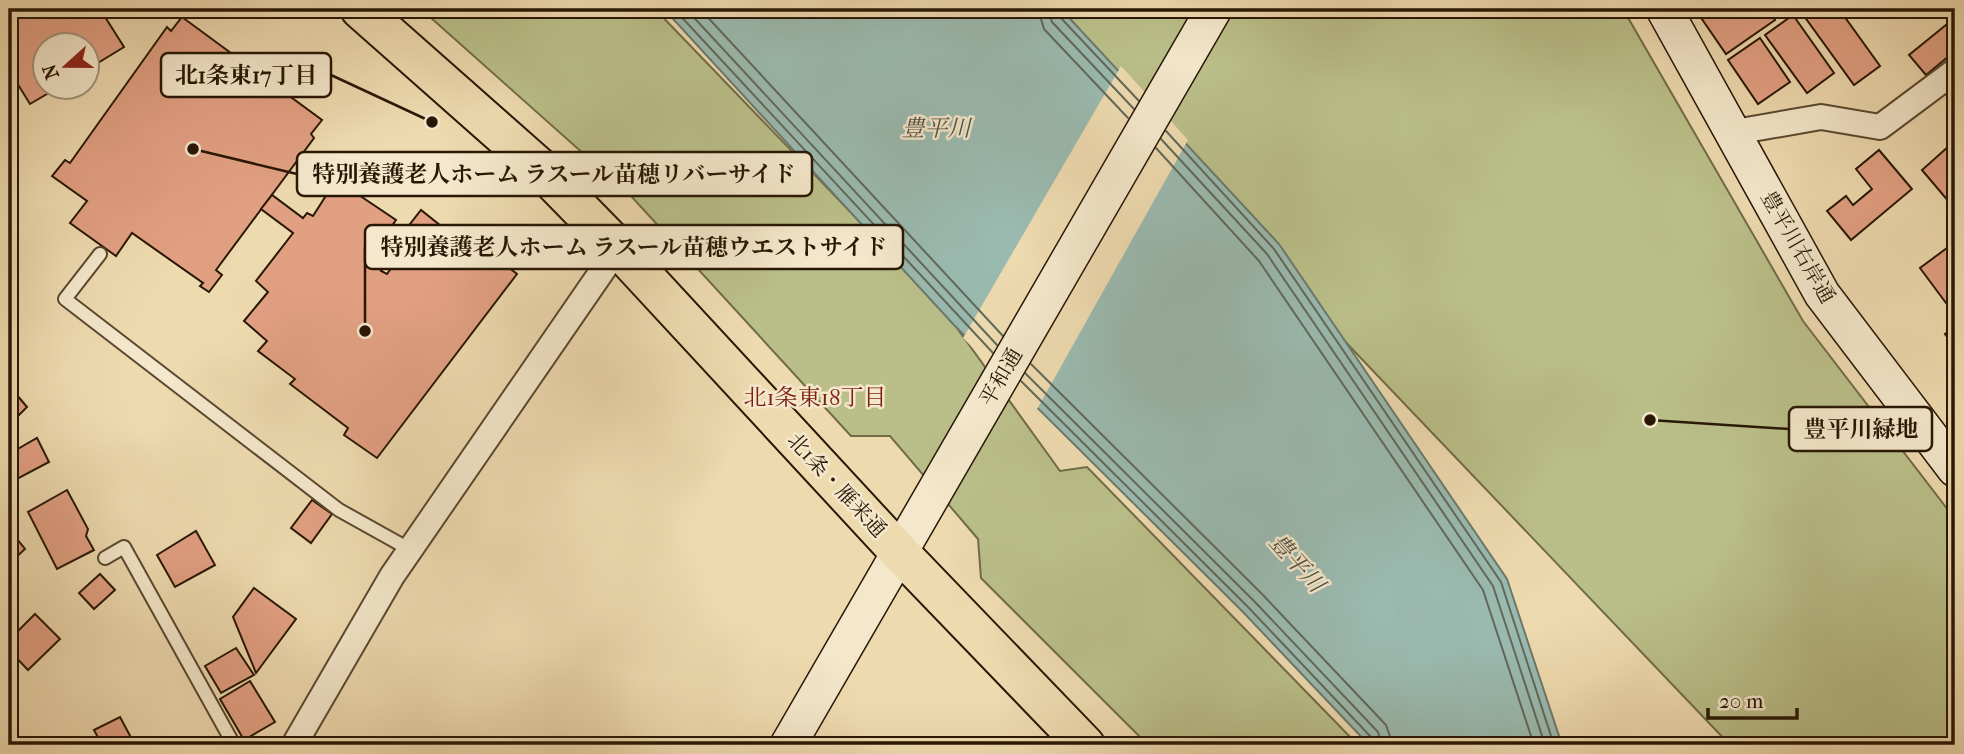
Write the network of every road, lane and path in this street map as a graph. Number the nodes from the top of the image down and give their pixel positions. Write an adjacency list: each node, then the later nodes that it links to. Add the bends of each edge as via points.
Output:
1 (336, 9): 5 (highway, 北1条・雁来通)
2 (360, 9): 5 (highway, 北1条・雁来通)
3 (1214, 9): 12 (street, 平和通)
4 (1664, 9): 7 (street, 豊平川右岸通)
5 (408, 50): 8 (highway, 北1条・雁来通, via 541,169)
6 (1955, 71): 7 (street, via 1880,127 1821,117)
7 (1735, 132): 10 (street, 豊平川右岸通, via 1822,294)
8 (618, 248): 12 (highway, 北1条・雁来通); 15 (street, via 392,576)
9 (100, 254): 11 (lane, via 65,299 338,510)
10 (1955, 470)
11 (410, 549)
12 (901, 554): 16 (street, 平和通); 17 (highway, 北1条・雁来通)
13 (105, 558): 14 (lane, via 124,547)
14 (234, 745)
15 (294, 745)
16 (788, 745)
17 (1085, 745)

